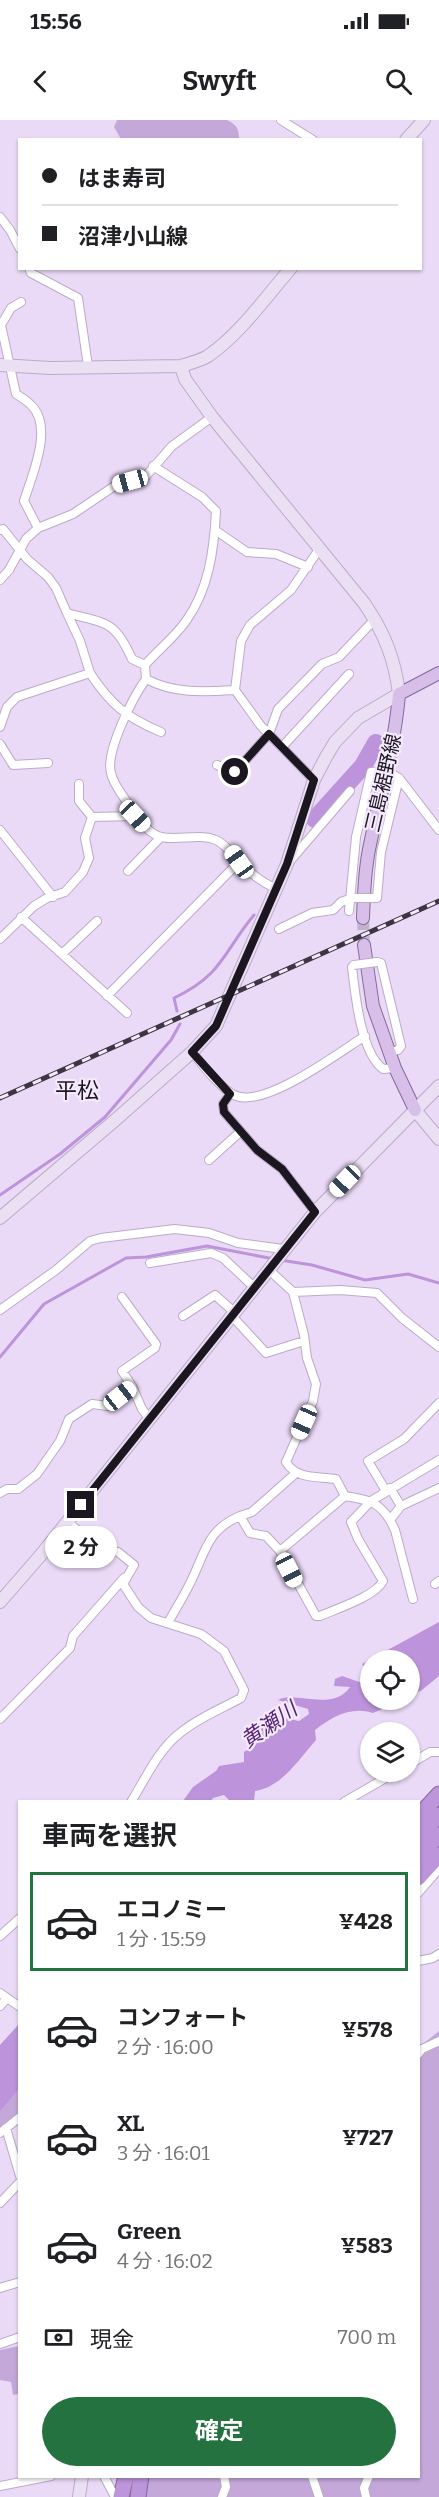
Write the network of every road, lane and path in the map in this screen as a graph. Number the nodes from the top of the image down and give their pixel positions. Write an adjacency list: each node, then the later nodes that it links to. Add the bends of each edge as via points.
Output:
1 (281, 120): 3 (street)
2 (424, 120): 4 (street)
3 (310, 138)
4 (408, 138)
5 (0, 217): 6 (street)
6 (18, 245)
7 (30, 270): 12 (street, via 78,298)
8 (289, 270): 13 (street, via 221,345 207,357)
9 (21, 302): 10 (street, via 11,308)
10 (1, 324): 11 (street)
11 (4, 365): 12 (street); 16 (street, via 16,394 33,406 42,431 24,501)
12 (88, 366): 13 (street)
13 (182, 366): 14 (street, via 186,379)
14 (212, 417): 15 (street, via 172,446); 19 (street)
15 (153, 466): 16 (street, via 145,477 116,485 73,514); 18 (street, via 202,496 216,511)
16 (38, 528): 20 (street)
17 (0, 530): 20 (street)
18 (215, 530): 21 (street, via 248,552 276,554); 25 (street, via 205,586 191,613)
19 (320, 548): 21 (street); 24 (street)
20 (21, 549): 22 (street); 23 (street, via 52,582)
21 (308, 567): 30 (street, via 291,590 250,625 242,641)
22 (0, 580)
23 (67, 613): 25 (street, via 110,625 122,636 132,659); 26 (street)
24 (375, 619): 31 (street, via 392,652); 35 (street, via 339,657 322,664 278,709)
25 (145, 664): 29 (street)
26 (90, 673): 32 (street, via 104,695); 33 (street, via 17,697 7,707)
27 (439, 673): 31 (main road)
28 (349, 674): 37 (street)
29 (146, 680): 30 (street, via 194,693); 32 (street)
30 (235, 690): 35 (street)
31 (399, 694): 40 (main road, 三島裾野線); 42 (street, via 348,728 335,742)
32 (125, 715): 34 (street); 45 (street, via 110,763 111,774)
33 (0, 728)
34 (161, 732)
35 (269, 734): 37 (street); 39 (street, via 235,772)
36 (0, 744): 38 (street, via 13,765)
37 (282, 747): 42 (street)
38 (48, 763)
39 (217, 765)
40 (387, 771): 41 (street); 55 (street, via 368,774 356,837); 58 (main road, 三島裾野線, via 370,841)
41 (399, 778): 48 (street); 55 (street, bridge, via 381,852 377,898)
42 (314, 780): 51 (street)
43 (79, 784): 46 (street, via 79,801)
44 (350, 791): 51 (street)
45 (135, 816): 46 (street); 49 (street)
46 (92, 817): 54 (street, via 85,838 90,858 65,892)
47 (0, 830): 54 (street)
48 (439, 830)
49 (161, 837): 50 (street, via 213,839); 52 (street)
50 (239, 862): 53 (street); 64 (street)
51 (287, 864): 53 (street)
52 (128, 871)
53 (277, 889): 67 (street, via 216,1026)
54 (53, 897): 57 (street)
55 (352, 898): 56 (street); 60 (street, via 333,910 312,914)
56 (349, 911)
57 (21, 917): 61 (street); 63 (street)
58 (363, 918)
59 (97, 921): 63 (street)
60 (279, 929)
61 (0, 939)
62 (364, 945): 68 (main road, via 373,1006)
63 (62, 954): 64 (street)
64 (107, 996): 65 (street)
65 (127, 1013)
66 (365, 1036): 68 (street, bridge, via 352,967 377,962 381,963 401,1046); 69 (street, via 375,1062 383,1070); 71 (street, via 275,1092 252,1098)
67 (192, 1052): 71 (street); 77 (street)
68 (389, 1053): 69 (main road)
69 (395, 1068): 72 (main road)
70 (439, 1086): 72 (street)
71 (230, 1094): 73 (street, via 223,1104 224,1112)
72 (415, 1110): 74 (street); 76 (street)
73 (240, 1132): 75 (street); 76 (street, via 282,1169)
74 (439, 1139)
75 (209, 1160)
76 (315, 1212): 78 (street)
77 (0, 1218)
78 (282, 1251): 80 (street); 84 (street, via 175,1229 101,1238 90,1241)
79 (150, 1263): 81 (street, via 211,1253 223,1258)
80 (270, 1269): 81 (street); 82 (street)
81 (254, 1287): 85 (street)
82 (293, 1293): 87 (street); 88 (street, via 377,1293)
83 (122, 1297): 89 (street, via 156,1344 122,1371)
84 (0, 1310)
85 (233, 1314): 86 (street, via 215,1295); 87 (street, via 266,1353); 91 (street)
86 (183, 1316)
87 (304, 1341): 93 (street, via 316,1384 315,1395 286,1462)
88 (439, 1347)
89 (132, 1386): 91 (street); 96 (street, via 108,1406 92,1404 69,1419 60,1441 37,1474 18,1489)
90 (439, 1403): 95 (street, via 404,1439 368,1461)
91 (149, 1418): 102 (street)
92 (439, 1460): 95 (street)
93 (296, 1473): 97 (street, via 336,1479); 100 (street, via 252,1512)
94 (439, 1488): 99 (street)
95 (388, 1489): 98 (street); 99 (street)
96 (0, 1493)
97 (345, 1496): 98 (street); 103 (street)
98 (371, 1501): 101 (street, via 381,1506); 103 (street, via 351,1522 383,1581 362,1597 316,1616)
99 (401, 1506): 101 (street)
100 (240, 1516): 103 (street, via 250,1533 266,1536); 107 (street, via 228,1521 210,1538)
101 (390, 1520): 105 (street)
102 (67, 1522): 104 (street, via 100,1547 118,1552); 106 (street)
103 (280, 1551)
104 (132, 1564): 107 (street, via 123,1584 138,1607 151,1618); 108 (street, via 119,1586 73,1636 69,1648)
105 (413, 1599)
106 (0, 1602)
107 (168, 1623): 114 (street, via 201,1634 224,1651 244,1690 242,1698 179,1733 162,1751)
108 (0, 1719)
109 (439, 1746): 110 (street)
110 (434, 1752): 111 (street)
111 (420, 1759)
112 (379, 1782): 115 (street)
113 (439, 1794): 116 (highway)
114 (132, 1800)
115 (347, 1800)
116 (420, 1815)
117 (439, 1815): 118 (highway)
118 (420, 1835)
119 (439, 1835): 120 (highway)
120 (433, 1863): 121 (highway); 122 (street)
121 (420, 1876)
122 (420, 1889)
123 (18, 1920): 124 (street)
124 (0, 1936)
125 (439, 1954): 126 (street)
126 (420, 1961)
127 (4, 1996): 128 (street); 129 (street)
128 (0, 2006)
129 (18, 2006)
130 (439, 2041): 131 (street)
131 (420, 2052)
132 (18, 2119): 133 (street)
133 (3, 2130): 134 (street)
134 (18, 2171)
135 (18, 2184): 136 (street)
136 (0, 2202)
137 (18, 2283): 138 (street)
138 (0, 2289)
139 (18, 2338): 140 (street)
140 (0, 2343)
141 (41, 2478): 149 (street)
142 (82, 2478): 151 (street)
143 (105, 2478): 150 (street)
144 (125, 2478): 150 (highway)
145 (141, 2478): 152 (highway)
146 (224, 2478): 153 (street)
147 (313, 2478): 154 (street)
148 (368, 2478): 155 (street, via 364,2487)
149 (0, 2486)
150 (118, 2496)
151 (79, 2497)
152 (138, 2497)
153 (222, 2497)
154 (319, 2497)
155 (366, 2497)

